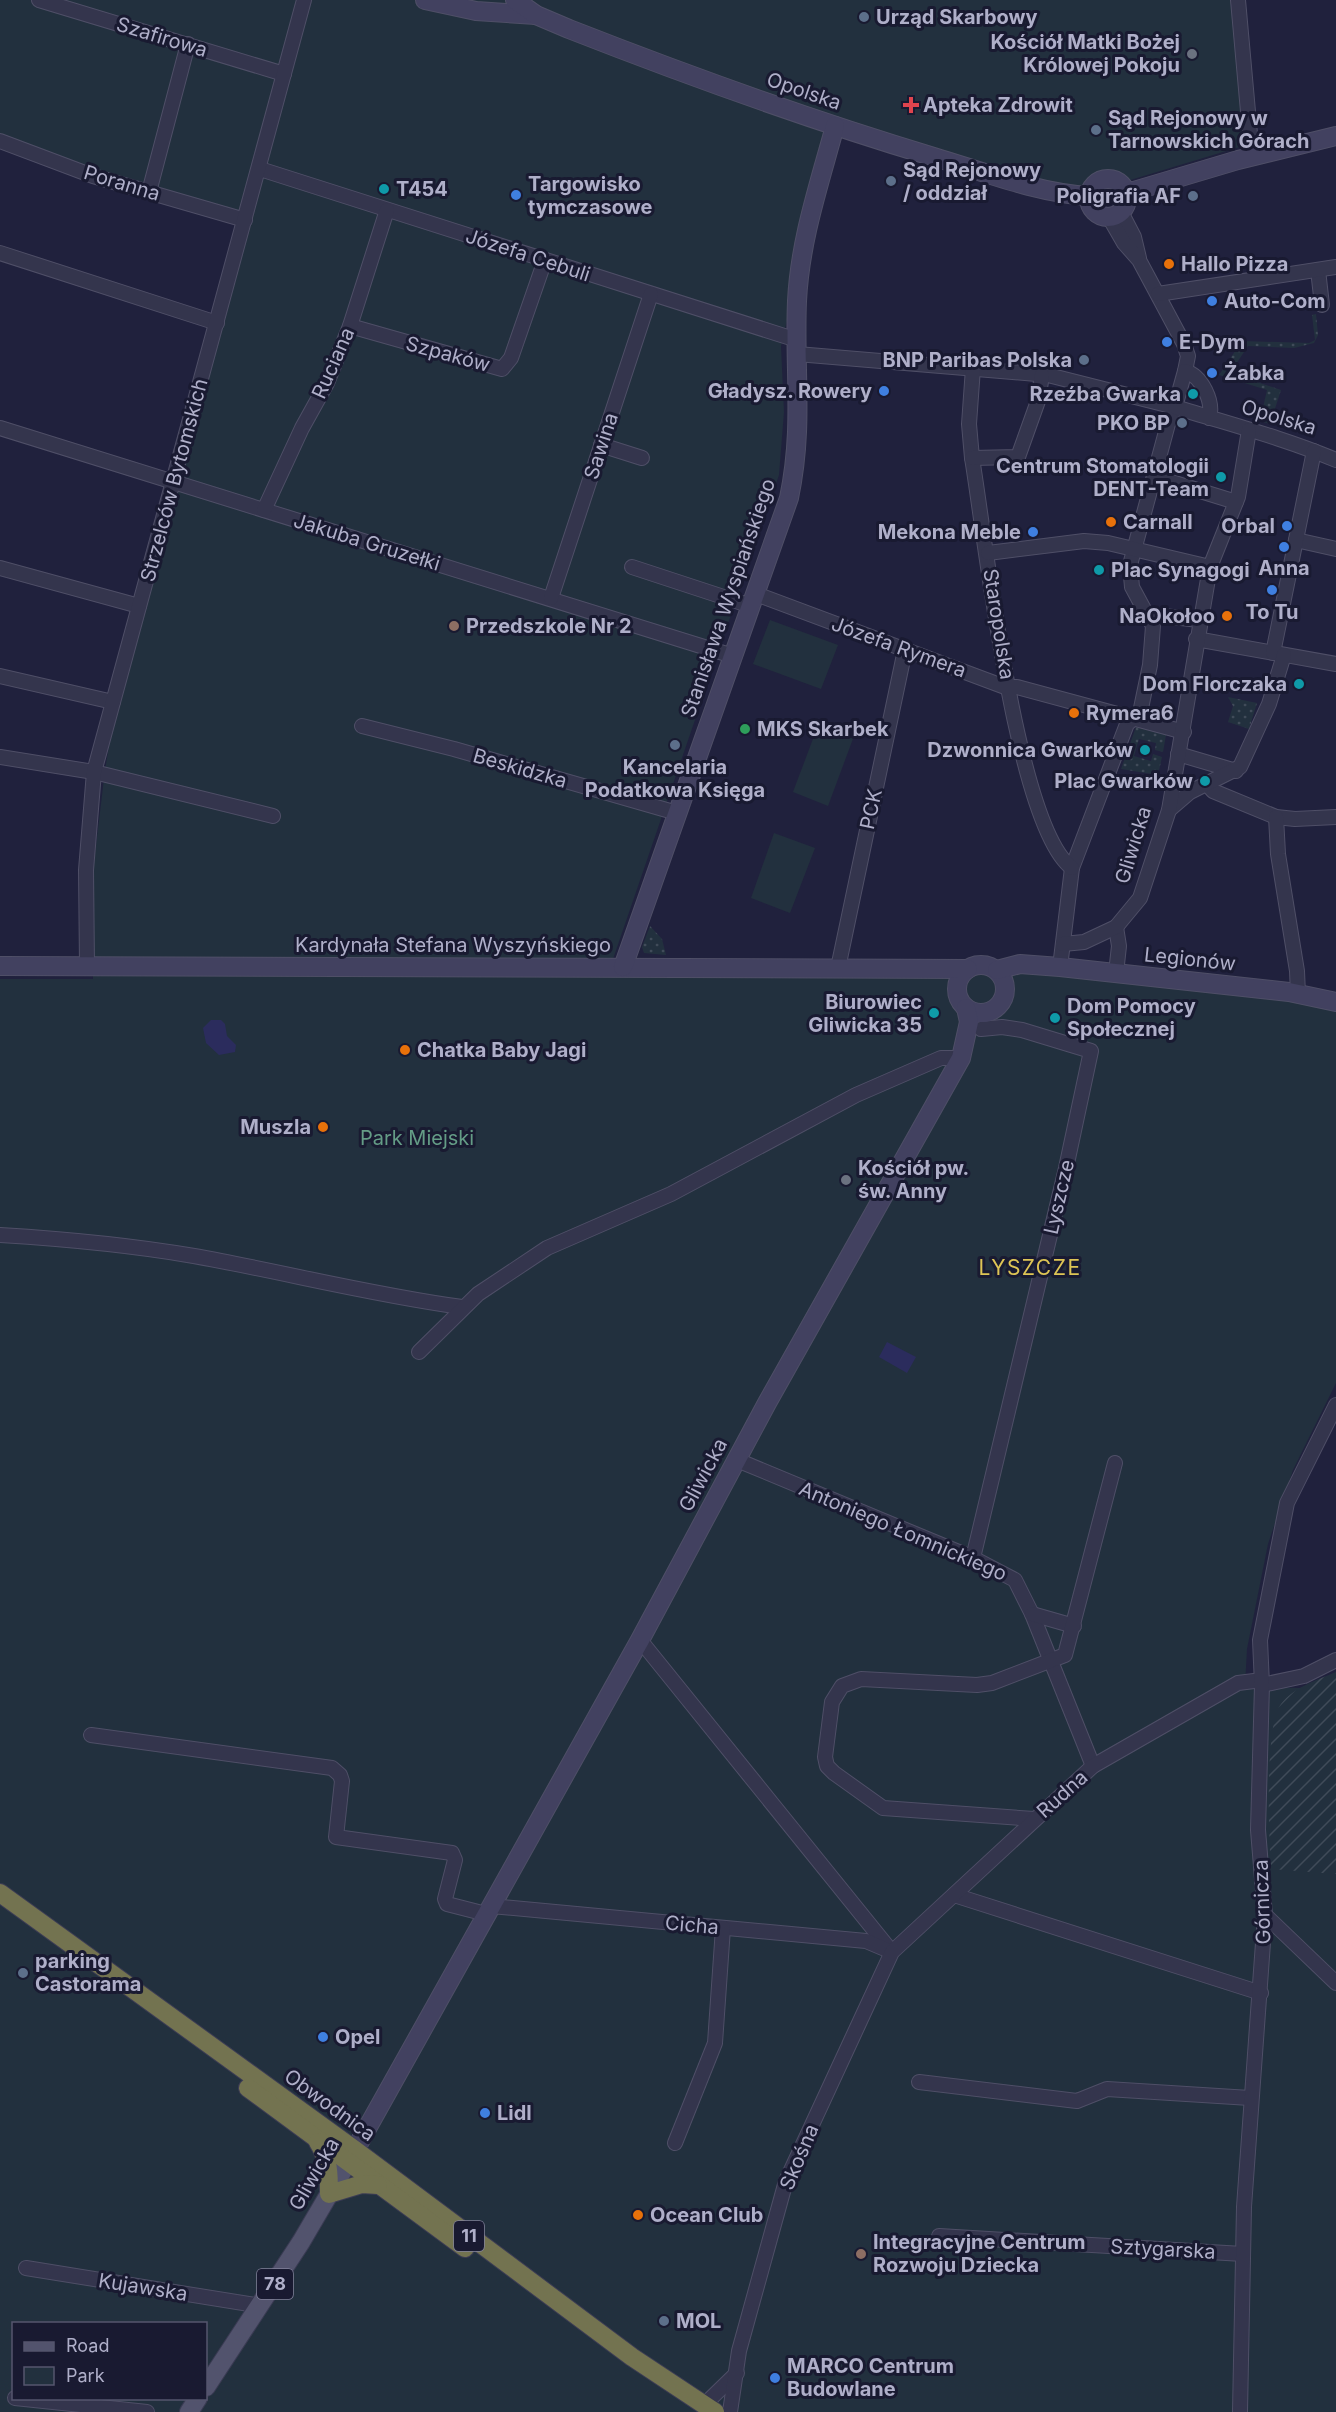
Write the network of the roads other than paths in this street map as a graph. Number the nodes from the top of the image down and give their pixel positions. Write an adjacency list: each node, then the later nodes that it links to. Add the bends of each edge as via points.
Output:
1 (39, 0): 7 (street, Szafirowa)
2 (304, 0): 8 (street, Strzelców Bytomskich)
3 (425, 0): 6 (street, via 479,12)
4 (515, 0): 6 (street, Opolska)
5 (1238, 0): 12 (street)
6 (536, 15): 9 (street, Opolska)
7 (188, 45): 8 (street, Szafirowa); 14 (street)
8 (284, 74): 13 (street, Strzelców Bytomskich)
9 (835, 126): 16 (street, Opolska, via 1006,179); 29 (street, Stanisława Wyspiańskiego, via 806,228 797,299)
10 (1336, 136): 12 (street)
11 (0, 141): 14 (street, Poranna)
12 (1252, 156): 15 (street)
13 (260, 169): 17 (street, Józefa Cebuli); 19 (street, Strzelców Bytomskich)
14 (148, 192): 19 (street, Poranna)
15 (1127, 193): 16 (street, via 1117,181 1108,178 1094,184); 18 (street, via 1125,206)
16 (1089, 196): 18 (street, via 1096,213)
17 (387, 210): 21 (street, Józefa Cebuli); 28 (street, Ruciana)
18 (1115, 214): 25 (street, via 1134,237 1139,260)
19 (245, 220): 27 (street, Strzelców Bytomskich)
20 (0, 253): 27 (street)
21 (545, 260): 24 (street, Józefa Cebuli); 28 (street, Szpaków, via 511,358 502,369)
22 (1336, 267): 23 (street)
23 (1318, 270): 25 (street); 26 (street)
24 (651, 294): 29 (street, Józefa Cebuli); 37 (street, Sawina)
25 (1158, 294): 31 (street, via 1187,353)
26 (1322, 305)
27 (217, 323): 43 (street, Strzelców Bytomskich)
28 (350, 326): 45 (street, Ruciana, via 327,383)
29 (797, 347): 30 (street, Józefa Cebuli); 54 (street, Stanisława Wyspiańskiego, via 799,424 795,468 781,525)
30 (973, 368): 32 (street, Józefa Cebuli); 40 (street, Staropolska, via 969,424)
31 (1185, 371): 33 (street); 34 (street, Opolska, via 1195,375 1208,397)
32 (1042, 375): 33 (street, Józefa Cebuli); 40 (street, via 1038,401 1018,457)
33 (1175, 407): 34 (street, Opolska); 42 (street)
34 (1209, 418): 36 (street, Opolska)
35 (0, 428): 43 (street, Jakuba Gruzełki)
36 (1249, 430): 38 (street, Opolska); 44 (street, Gliwicka)
37 (601, 444): 39 (street); 53 (street, Sawina)
38 (1314, 451): 41 (street, Opolska); 46 (street)
39 (642, 458)
40 (972, 458): 49 (street, Staropolska)
41 (1336, 459)
42 (1155, 477): 44 (street); 47 (street)
43 (174, 483): 45 (street, Jakuba Gruzełki); 55 (street, Strzelców Bytomskich)
44 (1236, 502): 51 (street, Gliwicka)
45 (264, 510): 53 (street, Jakuba Gruzełki)
46 (1296, 540): 48 (street); 60 (street)
47 (1133, 549): 49 (street, via 1084,541); 51 (street); 56 (street, via 1132,587)
48 (1336, 549)
49 (987, 553): 64 (street, Staropolska)
50 (632, 567): 54 (street, Józefa Rymera)
51 (1210, 567): 57 (street, Gliwicka)
52 (0, 568): 55 (street)
53 (551, 598): 61 (street, Jakuba Gruzełki)
54 (754, 600): 59 (street, Józefa Rymera); 61 (street, Stanisława Wyspiańskiego)
55 (139, 606): 65 (street, Strzelców Bytomskich)
56 (1146, 614): 57 (street); 66 (street, via 1153,626 1150,664 1140,713)
57 (1199, 620): 58 (street, Gliwicka)
58 (1196, 639): 60 (street); 68 (street, Gliwicka)
59 (905, 650): 64 (street, Józefa Rymera); 87 (street, PCK)
60 (1279, 654): 62 (street); 71 (street, via 1269,704)
61 (733, 656): 75 (street, Stanisława Wyspiańskiego)
62 (1336, 664)
63 (0, 676): 65 (street)
64 (1008, 687): 66 (street, Józefa Rymera); 79 (street, Staropolska, via 1033,794 1058,853)
65 (113, 702): 72 (street, Strzelców Bytomskich)
66 (1134, 718): 68 (street, Józefa Rymera); 79 (street, via 1127,724)
67 (362, 726): 75 (street, Beskidzka, via 454,748)
68 (1184, 732): 69 (street, Gliwicka)
69 (1178, 754): 71 (street); 74 (street, Gliwicka)
70 (0, 757): 72 (street)
71 (1236, 771): 73 (street)
72 (94, 772): 76 (street); 83 (street, Strzelców Bytomskich, via 86,870)
73 (1206, 783): 74 (street); 78 (street, via 1213,791)
74 (1168, 810): 80 (street, Gliwicka, via 1140,898)
75 (677, 813): 86 (street, Stanisława Wyspiańskiego)
76 (273, 816)
77 (1336, 816): 78 (street)
78 (1276, 817): 94 (street)
79 (1072, 868): 81 (street)
80 (1116, 927): 81 (street, Gliwicka, via 1084,942); 91 (street)
81 (1063, 944): 85 (street)
82 (0, 966): 83 (street, Kardynała Stefana Wyszyńskiego)
83 (87, 966): 86 (street, Kardynała Stefana Wyszyńskiego)
84 (1039, 966): 85 (street, Legionów); 90 (street, Legionów, via 1020,964); 93 (street)
85 (1060, 967): 91 (street, Legionów)
86 (623, 968): 87 (street, Kardynała Stefana Wyszyńskiego)
87 (838, 968): 88 (street, Kardynała Stefana Wyszyńskiego)
88 (907, 969): 89 (street, Kardynała Stefana Wyszyńskiego); 92 (street, Kardynała Stefana Wyszyńskiego, via 939,975)
89 (968, 969): 90 (street, via 979,965); 92 (street)
90 (997, 970): 93 (street)
91 (1116, 973): 94 (street, Legionów)
92 (957, 986): 96 (street)
93 (1004, 988): 97 (street, via 1000,1003)
94 (1298, 994): 95 (street, Legionów)
95 (1336, 1002)
96 (966, 1008): 97 (street); 98 (street, Gliwicka, via 969,1023)
97 (984, 1020): 98 (street, Gliwicka); 105 (street, Lyszcze, via 1091,1051)
98 (961, 1058): 100 (street, via 941,1058 842,1102 671,1194 547,1248 517,1265); 103 (street, Gliwicka)
99 (0, 1235): 100 (street, via 128,1245)
100 (462, 1307): 101 (street)
101 (419, 1352)
102 (1336, 1405): 111 (street, Górnicza, via 1287,1503 1260,1640)
103 (737, 1460): 105 (street, Antoniego Łomnickiego); 108 (street, Gliwicka)
104 (1114, 1463): 107 (street)
105 (974, 1558): 106 (street, Antoniego Łomnickiego, via 1015,1580)
106 (1032, 1614): 107 (street); 110 (street, Antoniego Łomnickiego)
107 (1074, 1626): 110 (street, via 1065,1655)
108 (640, 1640): 118 (street, Gliwicka); 121 (street)
109 (1336, 1660): 111 (street, Rudna, via 1304,1676)
110 (1051, 1661): 113 (street, Antoniego Łomnickiego); 114 (street, via 977,1685 882,1678 848,1683 836,1692 832,1702 825,1757 834,1773 883,1808)
111 (1262, 1683): 113 (street, Rudna, via 1238,1683); 119 (street, Górnicza, via 1258,1830)
112 (91, 1736): 118 (street, via 332,1768 342,1781 336,1837 452,1853 455,1860 447,1904)
113 (1093, 1766): 114 (street, Rudna)
114 (1034, 1819): 116 (street, Rudna)
115 (0, 1893): 128 (highway, Obwodnica / 11)
116 (954, 1895): 121 (street, Rudna); 123 (street)
117 (0, 1901): 126 (highway, Obwodnica / 11)
118 (488, 1910): 120 (street, Cicha); 128 (street, Gliwicka)
119 (1265, 1915): 122 (street); 123 (street, Górnicza)
120 (723, 1928): 121 (street, Cicha, via 866,1941); 127 (street, via 715,2043)
121 (892, 1952): 136 (street, Skośna, via 786,2181)
122 (1336, 1983)
123 (1261, 1993): 125 (street, Górnicza)
124 (919, 2082): 125 (street, via 1077,2101 1107,2089)
125 (1250, 2098): 132 (street, Górnicza)
126 (316, 2138): 128 (highway, Obwodnica / 11); 130 (highway, via 329,2171)
127 (675, 2143)
128 (351, 2156): 129 (highway, Obwodnica / 11); 130 (main road, Gliwicka / 78); 135 (highway, Obwodnica / 11)
129 (378, 2185): 130 (highway, via 362,2184); 135 (highway, Obwodnica / 11, via 523,2289)
130 (329, 2194): 134 (main road, Gliwicka / 78)
131 (939, 2236): 132 (street, Sztygarska)
132 (1243, 2254): 142 (street, Górnicza)
133 (26, 2268): 134 (street, Kujawska)
134 (261, 2306): 137 (main road, Gliwicka / 78)
135 (632, 2357): 139 (highway, Obwodnica / 11)
136 (736, 2373): 139 (street); 141 (street, Skośna)
137 (207, 2386)
138 (33, 2400): 140 (street)
139 (710, 2409)
140 (147, 2412)
141 (730, 2412)
142 (1240, 2412)

